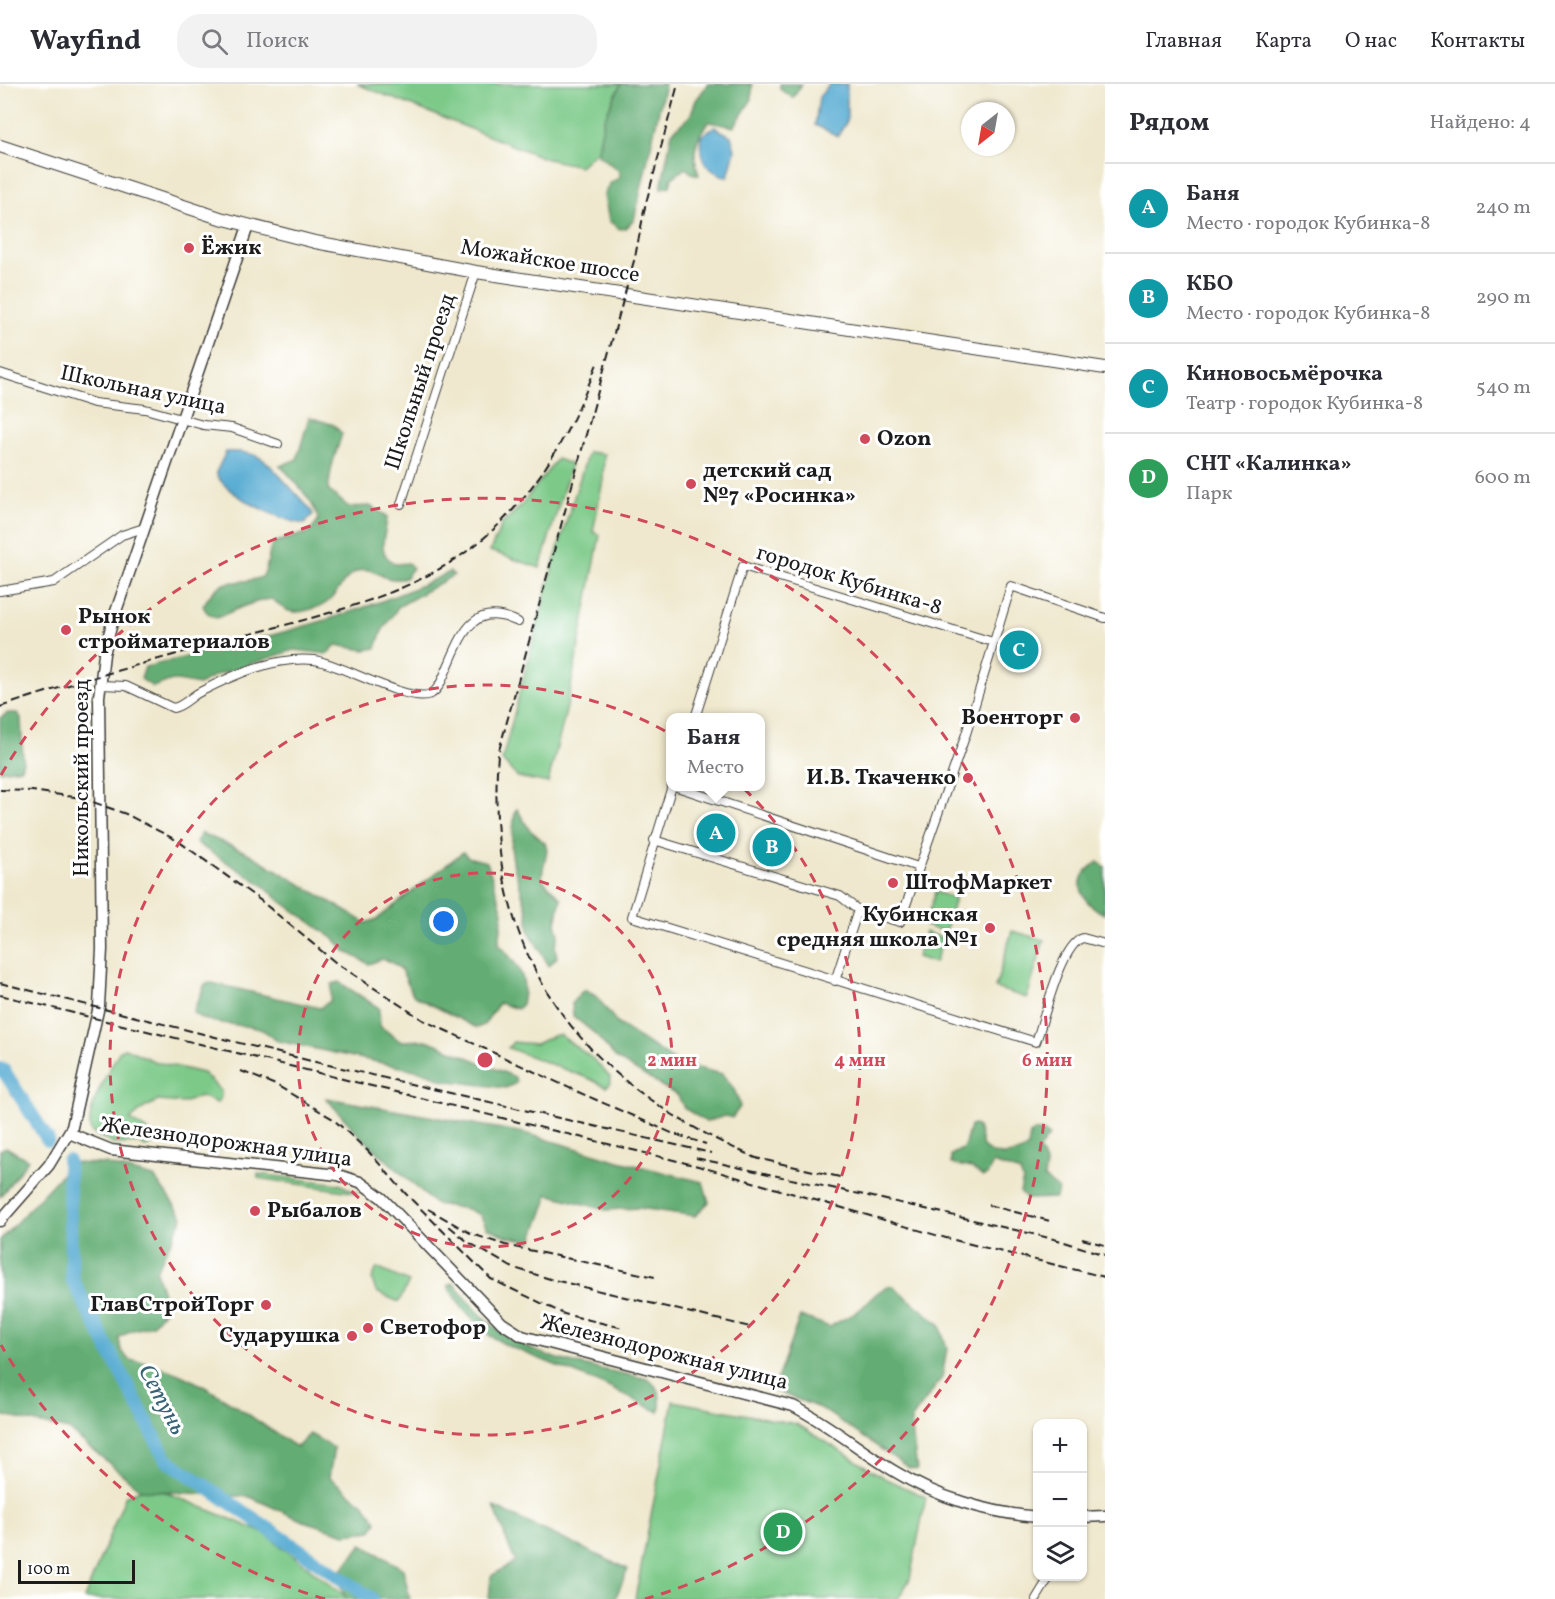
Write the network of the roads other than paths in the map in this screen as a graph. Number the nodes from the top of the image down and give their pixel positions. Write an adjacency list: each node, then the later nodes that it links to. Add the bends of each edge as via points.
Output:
1 (0, 146): 2 (main road, Можайское шоссе)
2 (248, 226): 3 (main road, Можайское шоссе); 6 (street, Никольский проезд)
3 (476, 272): 4 (main road, Можайское шоссе); 8 (street, Школьный проезд)
4 (1105, 368)
5 (0, 373): 6 (street, Школьная улица, via 94,403 146,409)
6 (182, 420): 7 (street, Школьная улица, via 232,428); 9 (street, Никольский проезд)
7 (278, 444)
8 (401, 504)
9 (144, 528): 10 (street, via 122,535 54,582); 14 (street, Никольский проезд, via 112,623)
10 (0, 591)
11 (1105, 618): 13 (street, via 1011,585)
12 (518, 622): 14 (street, via 493,613 483,614 457,646 440,685 428,695 416,697 349,670 296,660 232,675 173,708 126,686)
13 (993, 642): 15 (street, городок Кубинка-8, via 742,566); 19 (street, via 966,734)
14 (100, 685): 23 (street, Никольский проезд, via 100,992)
15 (696, 713)
16 (671, 791): 18 (street)
17 (688, 791): 19 (street)
18 (654, 840): 20 (street, via 840,896); 22 (street, via 632,916)
19 (918, 867): 20 (street, via 900,922)
20 (858, 910): 22 (street)
21 (1105, 944): 22 (street, via 1083,938 1073,943 1036,1042)
22 (836, 981)
23 (69, 1133): 24 (street, Никольский проезд, via 49,1165); 25 (street, Железнодорожная улица, via 111,1150 338,1175 360,1182 382,1198 502,1323 522,1336 785,1403 813,1416 892,1470 929,1490 1001,1512)
24 (0, 1221)
25 (1033, 1516)
26 (1105, 1516): 27 (street)
27 (1087, 1517)
28 (1047, 1581): 29 (street)
29 (1036, 1599)

